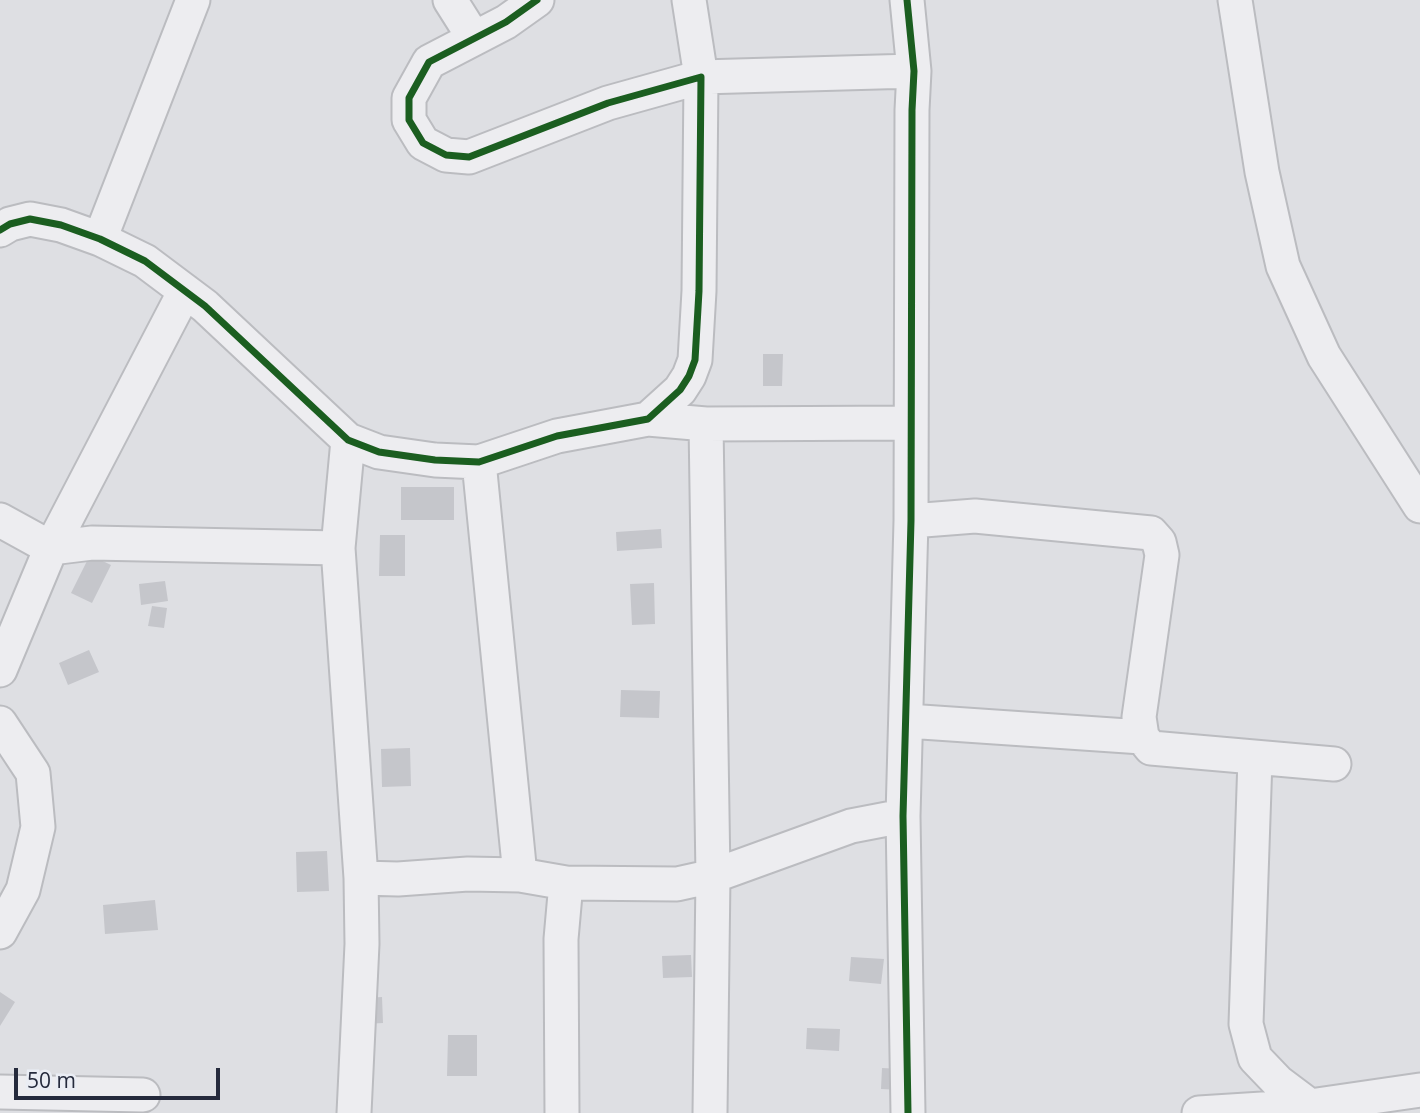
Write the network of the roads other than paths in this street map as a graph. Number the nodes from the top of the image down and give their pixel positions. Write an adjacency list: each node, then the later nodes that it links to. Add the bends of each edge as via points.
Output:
1 (193, 0): 11 (street)
2 (450, 0): 7 (street)
3 (537, 0): 7 (street)
4 (689, 0): 9 (street)
5 (907, 0): 8 (street)
6 (1235, 0): 18 (street, via 1262,172 1283,266 1324,356)
7 (474, 38): 9 (street, via 429,61 409,99 409,120 423,143 446,155 469,157 608,103)
8 (914, 71): 9 (street); 14 (street)
9 (701, 77): 13 (street, via 695,360 680,390)
10 (0, 230): 11 (street, via 30,219)
11 (100, 239): 12 (street, via 145,261)
12 (185, 291): 16 (street); 21 (street)
13 (648, 419): 15 (street); 17 (street, via 557,436)
14 (910, 423): 15 (street); 20 (street)
15 (706, 424): 31 (street)
16 (348, 440): 17 (street, via 379,452); 22 (street)
17 (479, 462): 30 (street)
18 (1420, 506)
19 (0, 520): 21 (street)
20 (911, 521): 24 (street); 26 (street, via 975,516 1151,533 1162,555 1139,717)
21 (51, 548): 22 (street, via 92,543); 23 (street)
22 (338, 548): 32 (street)
23 (0, 670)
24 (907, 721): 26 (street); 29 (street)
25 (0, 723): 34 (street, via 33,773 38,827 23,890)
26 (1142, 737): 27 (street, via 1151,748)
27 (1255, 759): 28 (street); 38 (street, via 1246,1024 1255,1058)
28 (1334, 764)
29 (903, 816): 31 (street, via 851,827); 42 (street)
30 (520, 875): 32 (street); 33 (street)
31 (713, 876): 33 (street, via 677,884); 41 (street)
32 (361, 878): 39 (street)
33 (566, 883): 40 (street, via 561,939)
34 (0, 932)
35 (1420, 1090): 38 (street)
36 (0, 1092): 37 (street)
37 (143, 1095)
38 (1310, 1110): 43 (street)
39 (354, 1113)
40 (562, 1113)
41 (710, 1113)
42 (908, 1113)
43 (1199, 1113)

